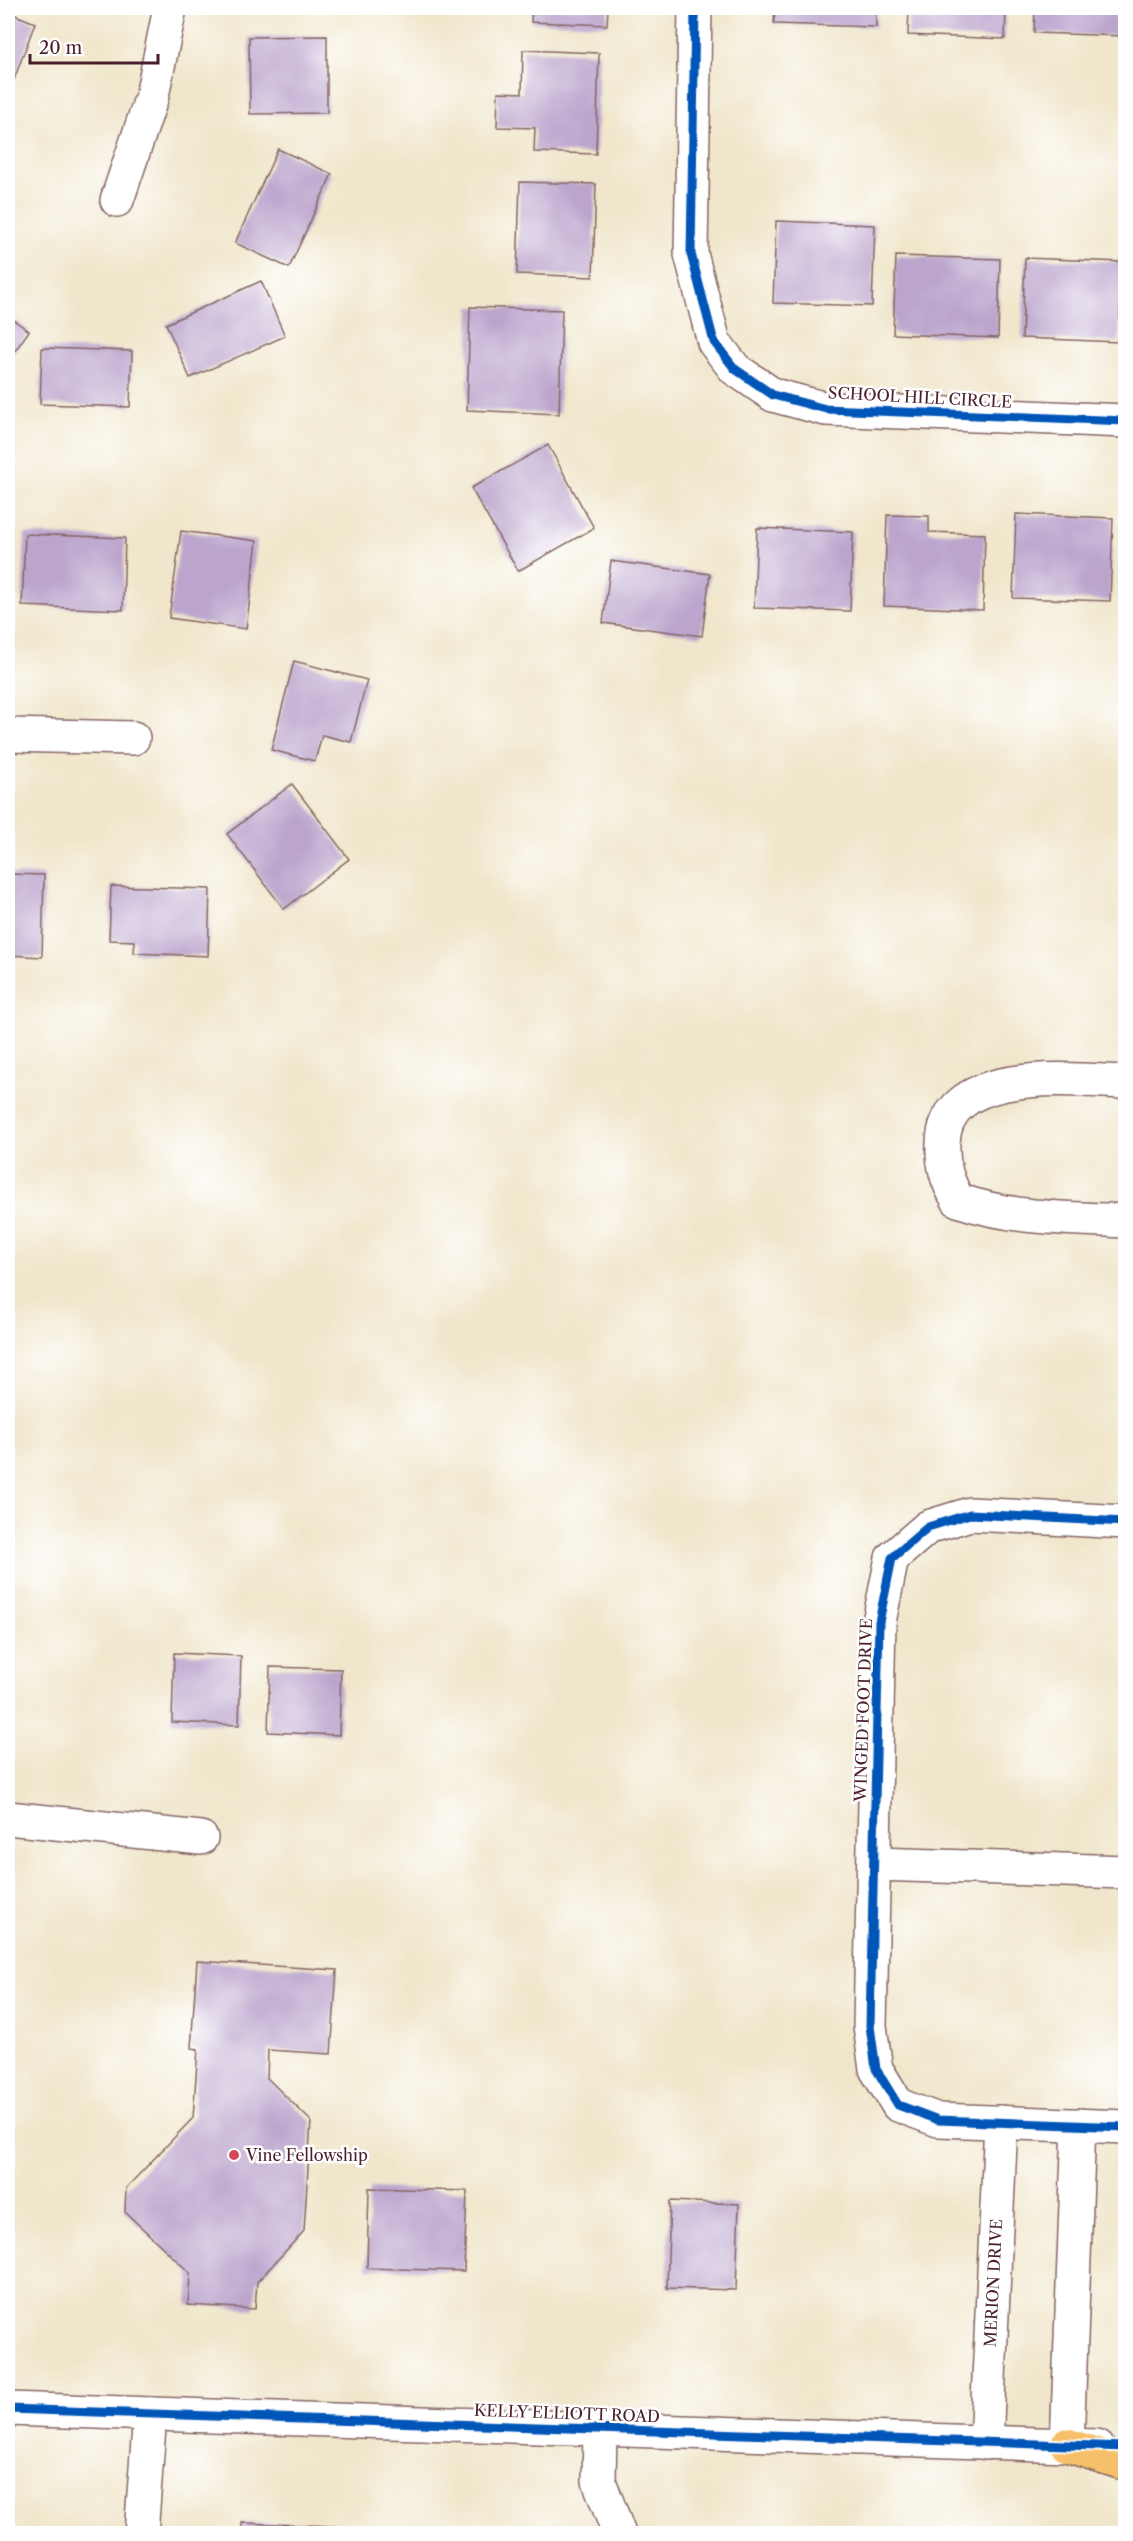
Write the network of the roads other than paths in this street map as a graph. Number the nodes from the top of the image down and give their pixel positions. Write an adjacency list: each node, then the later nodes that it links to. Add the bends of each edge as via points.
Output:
1 (170, 8): 3 (street, via 152,96)
2 (695, 8): 4 (street, SCHOOL HILL CIRCLE, via 691,254 714,342 735,369 773,396 826,409)
3 (117, 200)
4 (1125, 421)
5 (8, 735): 6 (street)
6 (133, 738)
7 (1125, 1082): 8 (street, via 1040,1078 974,1093 955,1108 943,1128 942,1158 946,1179 958,1200 984,1209)
8 (1125, 1221)
9 (1125, 1522): 12 (street, WINGED FOOT DRIVE, via 970,1514 928,1527 892,1558 879,1622)
10 (8, 1818): 11 (street)
11 (201, 1838)
12 (874, 1864): 13 (street); 14 (street, WINGED FOOT DRIVE, via 870,2026 876,2069 898,2104 938,2120)
13 (1125, 1872)
14 (1001, 2122): 15 (street); 20 (street, MERION DRIVE)
15 (1079, 2125): 16 (street); 21 (street)
16 (1125, 2127)
17 (8, 2409): 18 (street, KELLY ELLIOTT ROAD)
18 (150, 2414): 19 (street, KELLY ELLIOTT ROAD); 24 (street)
19 (600, 2429): 20 (street, KELLY ELLIOTT ROAD); 25 (street, via 599,2481)
20 (986, 2443): 21 (street, KELLY ELLIOTT ROAD)
21 (1067, 2445): 22 (street, KELLY ELLIOTT ROAD); 23 (main road)
22 (1125, 2447)
23 (1125, 2464)
24 (141, 2534)
25 (619, 2534)

